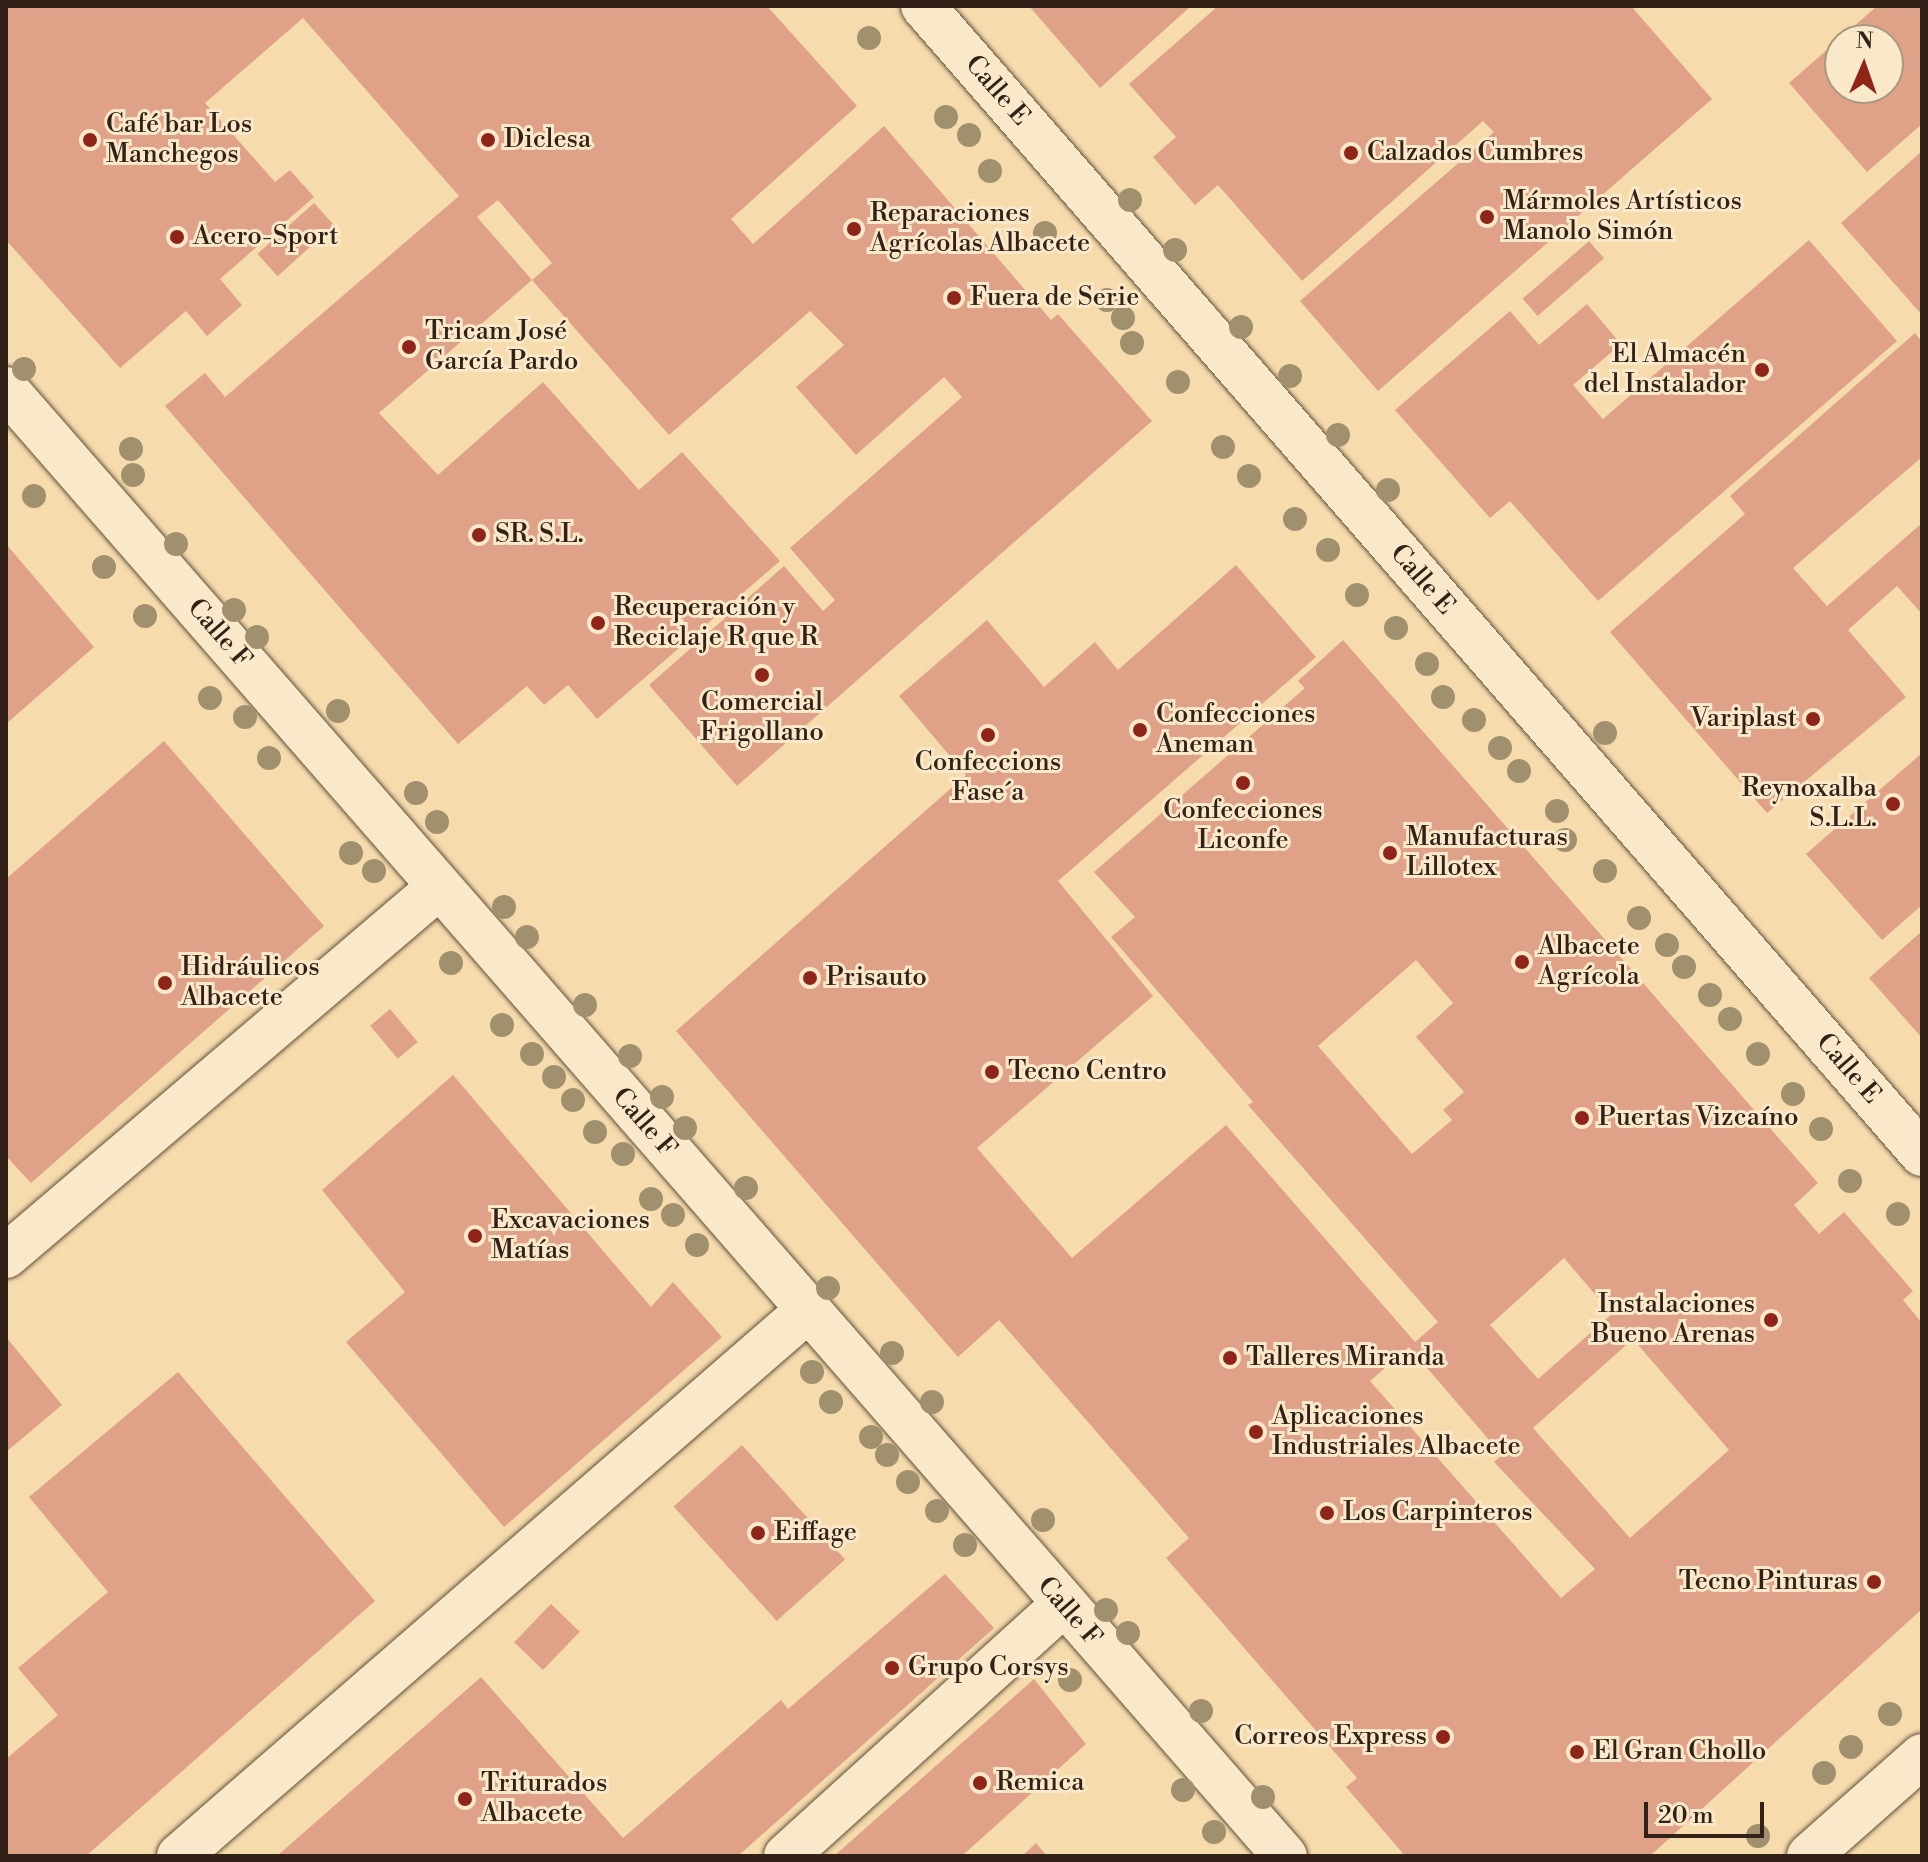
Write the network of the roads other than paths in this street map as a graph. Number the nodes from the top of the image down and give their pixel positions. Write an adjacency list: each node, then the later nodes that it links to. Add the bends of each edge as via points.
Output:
1 (923, 6): 4 (street, Calle E)
2 (10, 403): 3 (street, Calle F)
3 (439, 887): 5 (street); 6 (street, Calle F)
4 (1922, 1154)
5 (6, 1256)
6 (807, 1311): 7 (street, Calle F); 9 (street)
7 (1063, 1605): 10 (street); 11 (street, Calle F)
8 (1922, 1756): 12 (street)
9 (179, 1856)
10 (786, 1856)
11 (1285, 1856)
12 (1809, 1856)

